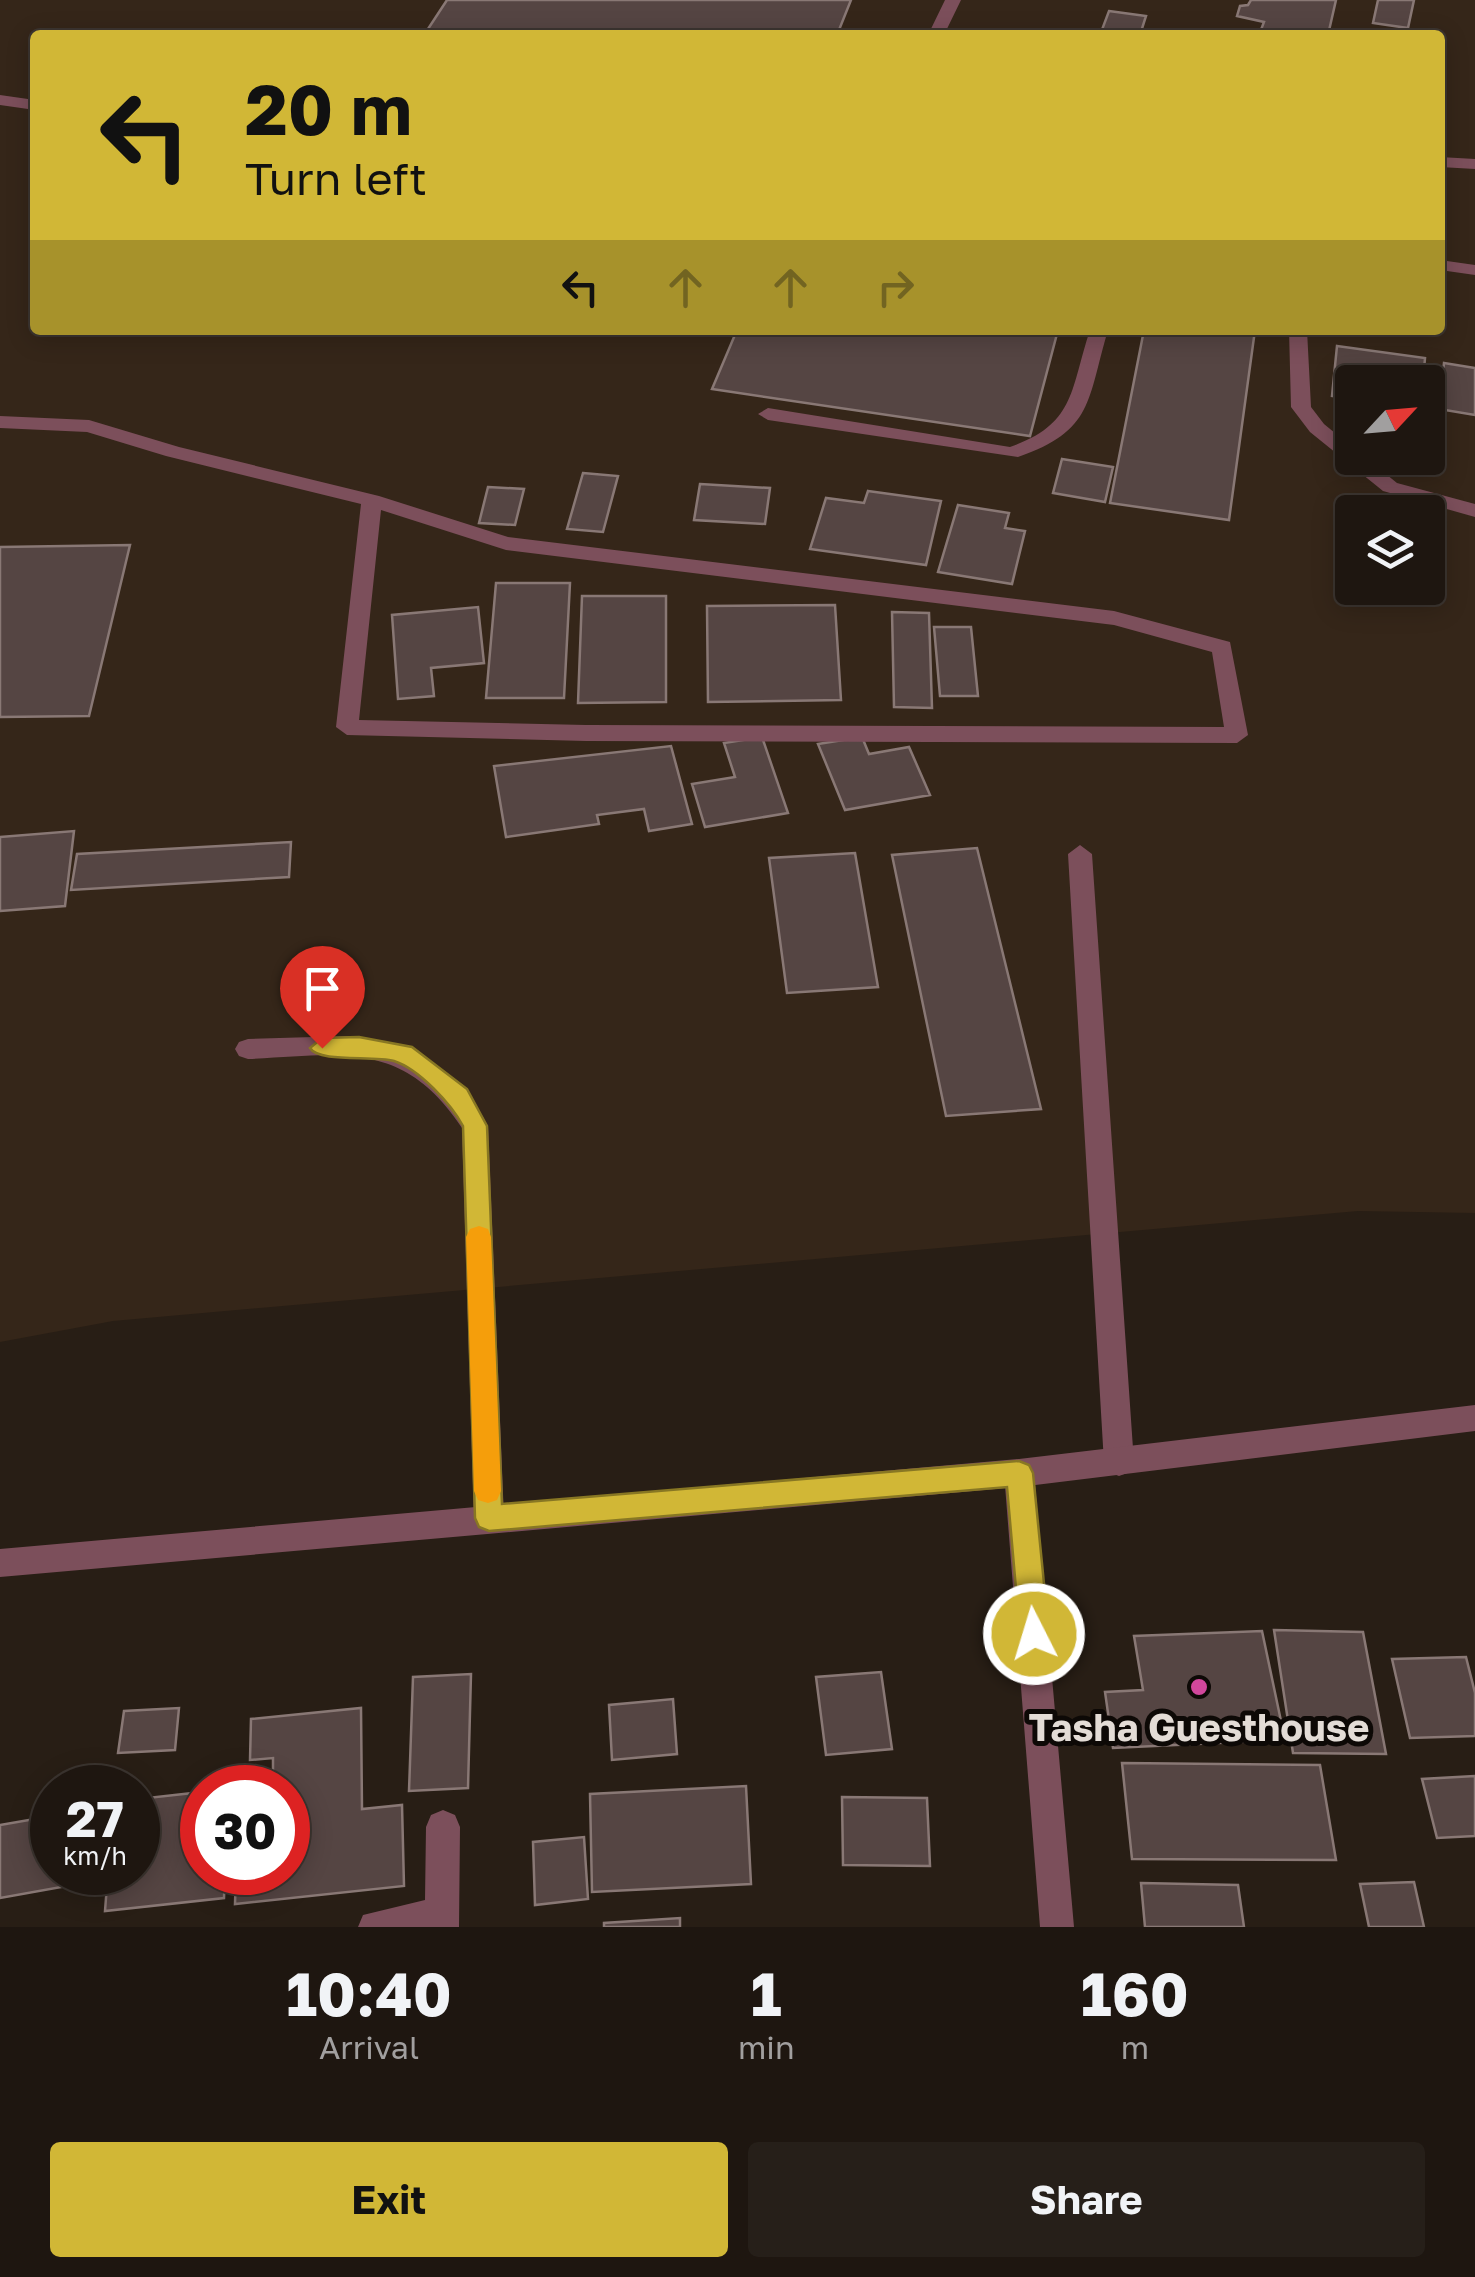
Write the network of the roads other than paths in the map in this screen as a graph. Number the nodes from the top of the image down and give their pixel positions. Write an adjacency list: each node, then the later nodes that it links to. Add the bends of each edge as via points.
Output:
1 (953, 0): 2 (street)
2 (938, 30)
3 (0, 100): 4 (street)
4 (30, 104)
5 (1445, 162): 6 (street)
6 (1475, 164)
7 (1445, 267): 8 (street)
8 (1475, 270)
9 (1097, 335): 11 (street, via 1070,422 1046,441 1011,453)
10 (1298, 335): 14 (street, via 1301,407 1317,428 1390,487)
11 (768, 414)
12 (0, 422): 13 (street, via 89,426)
13 (372, 500): 13 (street, via 506,543 1114,618 1222,646 1237,735 347,727)
14 (1475, 511)
15 (1080, 854): 18 (street)
16 (248, 1049): 20 (street, via 359,1046 404,1054 459,1096 475,1126)
17 (1475, 1418): 18 (street)
18 (1119, 1463): 19 (street)
19 (1019, 1473): 20 (street); 25 (street)
20 (489, 1518): 21 (street)
21 (0, 1563)
22 (443, 1827): 23 (street)
23 (442, 1921): 24 (street)
24 (375, 1927)
25 (1056, 1927)

